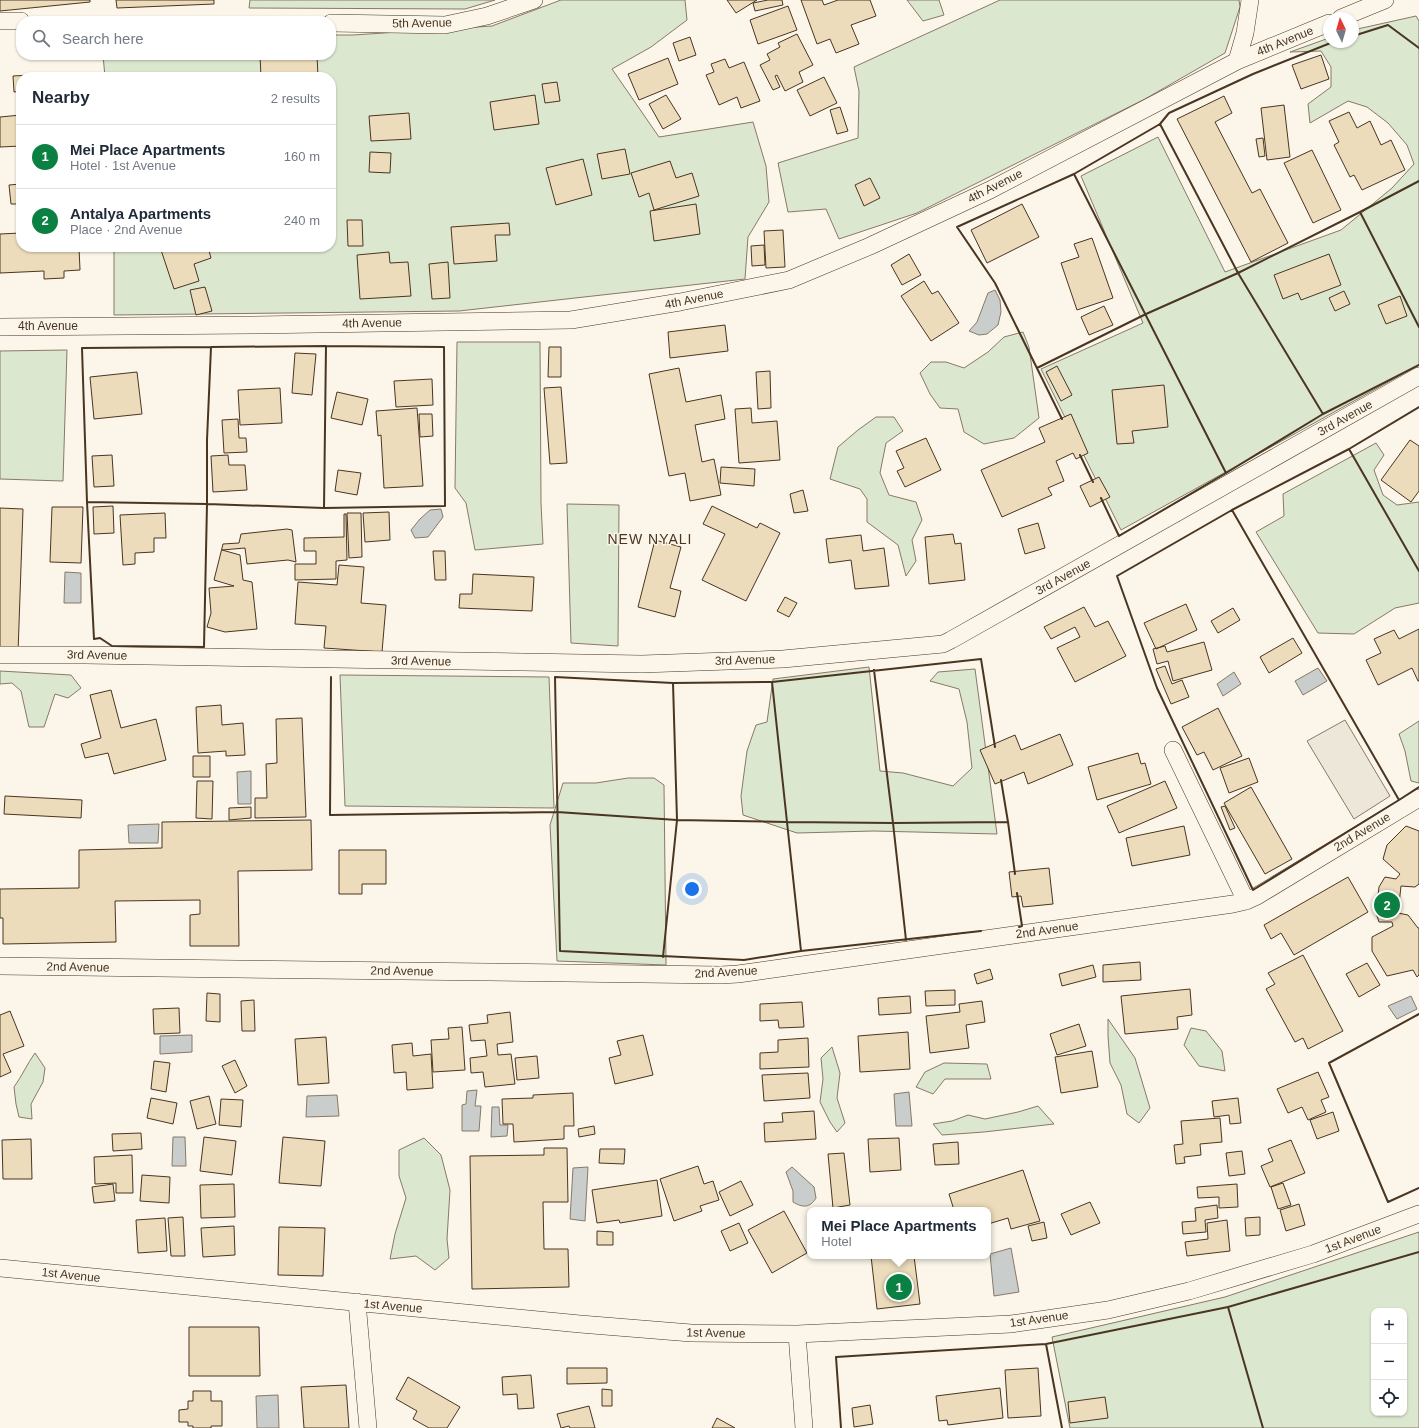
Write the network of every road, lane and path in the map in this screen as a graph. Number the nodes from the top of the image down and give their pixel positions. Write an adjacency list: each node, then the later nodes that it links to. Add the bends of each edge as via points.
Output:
1 (534, 0): 7 (street, 5th Avenue, via 487,16 445,25)
2 (1250, 0): 9 (street)
3 (1385, 0): 4 (street)
4 (1356, 12)
5 (0, 21): 6 (street)
6 (16, 21)
7 (336, 23)
8 (1323, 25): 9 (street, 4th Avenue)
9 (1237, 61): 10 (street, 4th Avenue, via 990,190 870,246 789,280 571,320)
10 (0, 327)
11 (1419, 376): 12 (street, 3rd Avenue, via 943,644 784,658 642,664)
12 (0, 655)
13 (1173, 750): 15 (street)
14 (1419, 798): 15 (street, 2nd Avenue)
15 (1246, 901): 16 (street, 2nd Avenue, via 721,975)
16 (0, 966)
17 (1419, 1214): 20 (street, 1st Avenue, via 1313,1254 1189,1291 1108,1310 1011,1324)
18 (0, 1268): 19 (street, 1st Avenue)
19 (357, 1302): 20 (street, 1st Avenue, via 691,1333); 21 (street)
20 (797, 1334): 22 (street)
21 (368, 1428)
22 (804, 1428)

